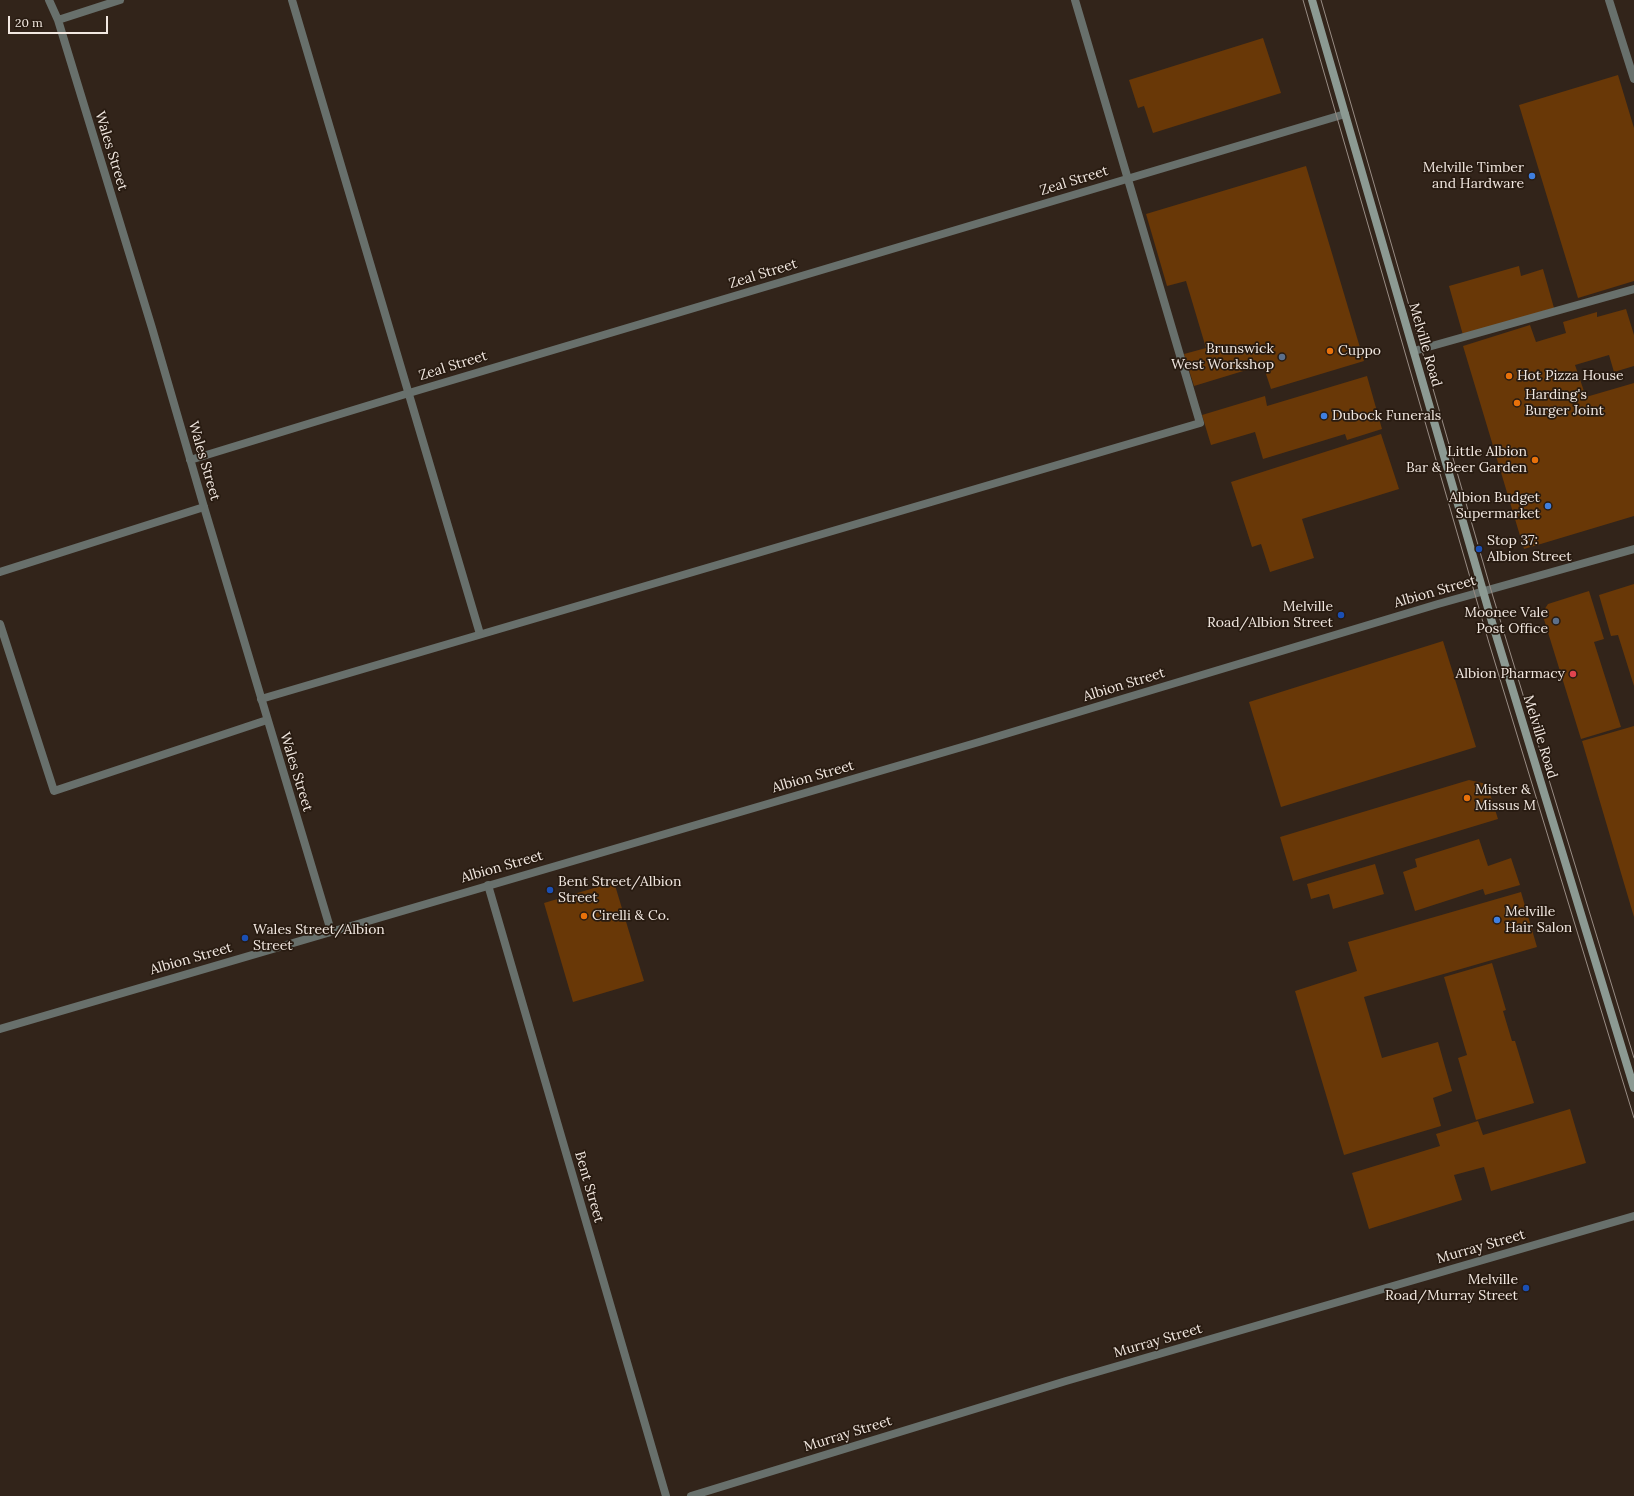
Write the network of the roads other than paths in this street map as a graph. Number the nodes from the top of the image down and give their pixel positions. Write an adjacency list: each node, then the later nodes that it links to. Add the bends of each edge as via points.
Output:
1 (49, 0): 7 (street, Wales Street)
2 (120, 0): 7 (street)
3 (292, 0): 13 (street)
4 (1074, 0): 10 (street)
5 (1312, 0): 9 (main road, Melville Road)
6 (1609, 0): 8 (street)
7 (58, 20): 14 (street, Wales Street)
8 (1634, 80)
9 (1345, 114): 10 (street, Zeal Street); 12 (main road, Melville Road)
10 (1127, 179): 13 (street, Zeal Street); 20 (street, via 1200,423)
11 (1634, 288): 12 (street)
12 (1414, 352): 18 (main road, Melville Road)
13 (409, 393): 14 (street, Zeal Street); 20 (street)
14 (190, 460): 15 (street, Wales Street)
15 (204, 507): 17 (street); 21 (street, Wales Street)
16 (1634, 549): 18 (street, Albion Street)
17 (0, 572)
18 (1483, 592): 23 (street, Albion Street); 26 (main road, Melville Road)
19 (0, 624): 22 (street, via 54,791)
20 (480, 634): 21 (street)
21 (261, 699): 22 (street, Wales Street)
22 (267, 720): 24 (street, Wales Street)
23 (488, 885): 24 (street, Albion Street); 28 (street, Bent Street)
24 (331, 931): 25 (street, Albion Street)
25 (0, 1029)
26 (1634, 1088)
27 (1634, 1216): 29 (street, Murray Street, via 1066,1381)
28 (666, 1496)
29 (691, 1496)

